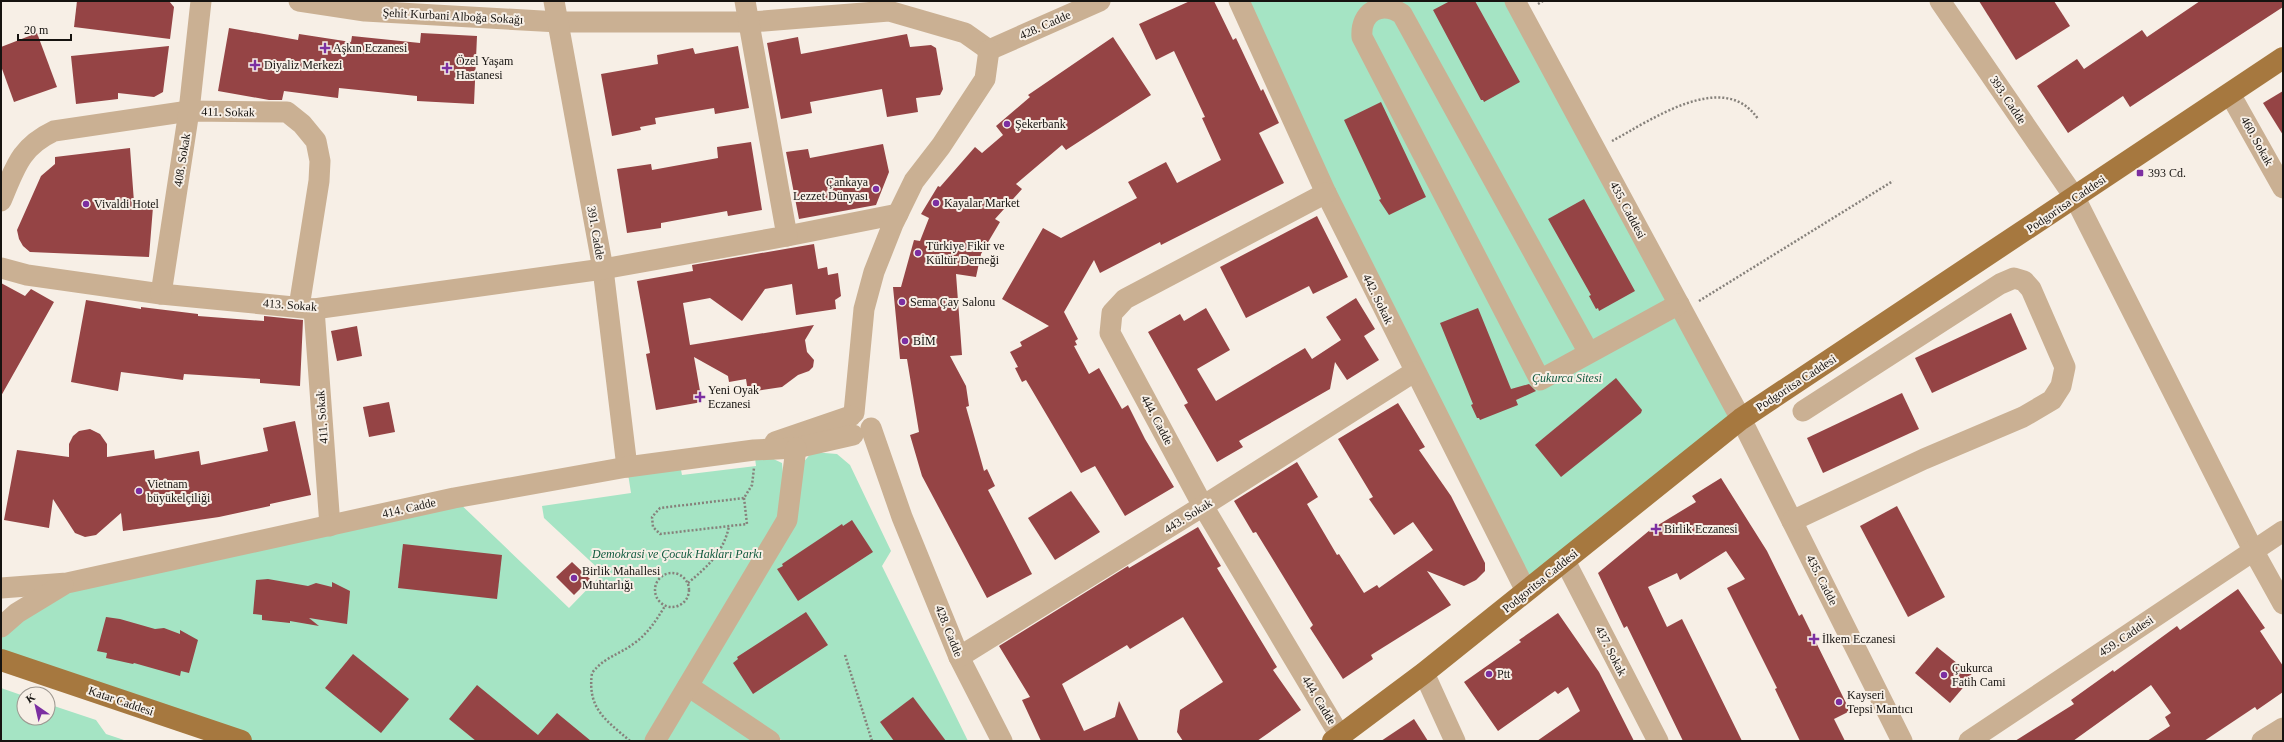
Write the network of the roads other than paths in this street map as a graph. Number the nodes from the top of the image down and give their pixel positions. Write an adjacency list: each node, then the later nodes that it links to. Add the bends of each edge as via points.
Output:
1 (201, 1): 15 (street, 408. Sokak)
2 (299, 1): 10 (street, Şehit Kurbani Alboğa Sokağı, via 365,11)
3 (554, 1): 10 (street, 391. Cadde)
4 (745, 1): 11 (street)
5 (1100, 1): 12 (street, 428. Cadde)
6 (1239, 1): 17 (street, 442. Sokak)
7 (1515, 1): 26 (street, 435. Caddesi)
8 (1944, 2): 18 (street, 393. Cadde)
9 (888, 6): 11 (street, Şehit Kurbani Alboğa Sokağı); 12 (street, via 965,33)
10 (559, 22): 11 (street, Şehit Kurbani Alboğa Sokağı); 23 (street, 391. Cadde)
11 (751, 22): 21 (street)
12 (989, 50): 20 (street, via 985,80 914,181)
13 (2283, 58): 14 (main road, Podgoritsa Caddesi)
14 (2230, 94): 16 (street, 460. Sokak); 18 (main road, Podgoritsa Caddesi)
15 (189, 111): 19 (street, 411. Sokak, via 54,131 26,149 19,158); 24 (street, 408. Sokak); 25 (street, 411. Sokak, via 287,112 302,124 316,141 320,161 319,181)
16 (2283, 188)
17 (1326, 193): 28 (street, 442. Sokak); 35 (street, 444. Cadde, via 1125,299 1112,313 1110,333)
18 (2075, 198): 30 (main road, Podgoritsa Caddesi); 39 (street, 393. Cadde)
19 (1, 201)
20 (898, 214): 21 (street, 413. Sokak); 31 (street, via 874,272 864,309)
21 (788, 236): 23 (street, 413. Sokak)
22 (1, 268): 24 (street, 413. Sokak, via 27,275)
23 (603, 269): 25 (street, 413. Sokak); 34 (street, 391. Cadde)
24 (161, 294): 25 (street, 413. Sokak)
25 (307, 308): 37 (street, 411. Sokak)
26 (1681, 308): 27 (street); 30 (street, 435. Caddesi)
27 (1588, 353): 27 (street, via 1540,380 1362,37 1361,26 1374,10 1394,8 1402,14)
28 (1414, 372): 35 (street, 443. Sokak); 43 (street, 442. Sokak)
29 (1803, 411): 36 (street, via 2000,284 2014,278 2024,281 2031,289 2065,367 2062,386 2052,400 2023,417 1924,459)
30 (1741, 419): 36 (street, 435. Cadde); 40 (main road, Podgoritsa Caddesi)
31 (859, 424): 32 (street); 33 (street); 46 (street, 428. Cadde, via 902,517)
32 (796, 448): 33 (street); 49 (street, via 788,520)
33 (753, 450): 34 (street, 414. Cadde)
34 (627, 467): 37 (street, 414. Cadde, via 454,498)
35 (1203, 506): 46 (street, 443. Sokak); 51 (street, 444. Cadde)
36 (1792, 521): 58 (street, 435. Cadde)
37 (330, 526): 41 (street, 414. Cadde)
38 (2283, 531): 39 (street, 459. Caddesi)
39 (2253, 550): 44 (street, 393. Cadde); 59 (street, 459. Caddesi)
40 (1564, 561): 43 (main road, Podgoritsa Caddesi); 57 (street, 437. Sokak)
41 (67, 583): 42 (street); 45 (street, via 17,613)
42 (1, 588)
43 (1526, 591): 48 (main road, Podgoritsa Caddesi)
44 (2283, 604)
45 (1, 627)
46 (959, 657): 55 (street, 428. Cadde)
47 (1, 660): 52 (main road, Katar Caddesi)
48 (1424, 674): 51 (main road, Podgoritsa Caddesi); 56 (street)
49 (688, 686): 53 (street); 54 (street)
50 (2283, 728): 60 (street)
51 (1337, 738)
52 (241, 741)
53 (655, 741)
54 (770, 741)
55 (1002, 741)
56 (1455, 741)
57 (1658, 741)
58 (1902, 741)
59 (1969, 741)
60 (2262, 741)

